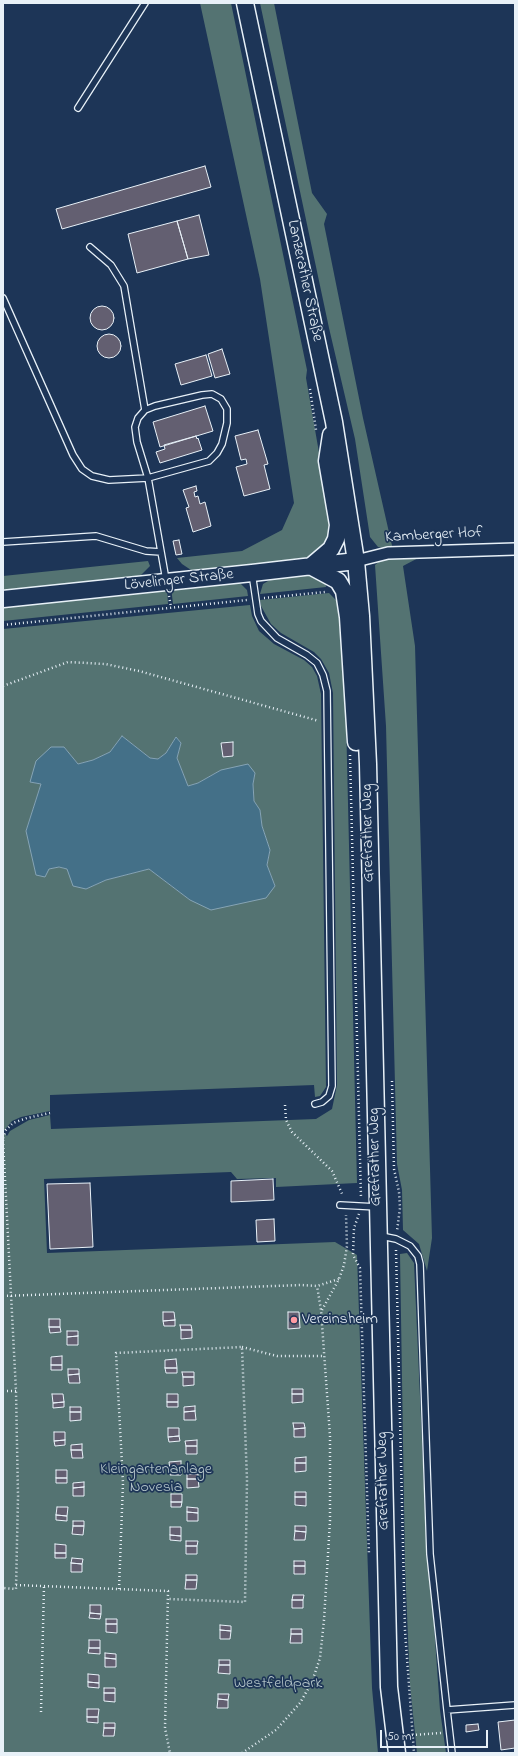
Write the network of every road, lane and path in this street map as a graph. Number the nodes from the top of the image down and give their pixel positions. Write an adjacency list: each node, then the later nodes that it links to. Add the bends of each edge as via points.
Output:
1 (145, 3): 3 (lane)
2 (245, 3): 7 (main road, Lanzerather Straße)
3 (78, 108)
4 (90, 247): 6 (lane, via 111,265 124,286)
5 (3, 298): 8 (lane, via 73,455 82,469 92,476 109,480)
6 (145, 410): 8 (lane, via 135,427); 8 (lane, via 212,394 221,399 227,409 222,444 213,457 208,461)
7 (334, 422): 12 (main road, Lanzerather Straße); 13 (main road, via 328,460 338,525 336,539 327,553)
8 (148, 478): 11 (lane)
9 (3, 542): 11 (lane, via 96,536 146,551)
10 (515, 549): 12 (street, Kamberger Hof, via 388,554)
11 (161, 552): 16 (lane)
12 (356, 560): 13 (main road, Lövelinger Straße); 22 (main road, Grefrather Weg)
13 (310, 566): 14 (main road, Lövelinger Straße); 15 (main road)
14 (252, 573): 16 (main road, Lövelinger Straße); 18 (lane)
15 (326, 574): 18 (path, via 328,588 325,592); 22 (main road, via 338,581 344,591 348,617 356,748)
16 (166, 582): 17 (main road, Lövelinger Straße)
17 (3, 598)
18 (255, 598): 19 (path); 21 (lane, via 258,614 266,627 277,638 307,654 317,663 323,675 326,692)
19 (3, 625)
20 (3, 686): 21 (path, via 68,662 105,664)
21 (327, 722): 25 (lane, via 332,1086 329,1096)
22 (368, 764): 31 (main road, Grefrather Weg)
23 (351, 765): 30 (path)
24 (392, 1074): 33 (path, via 394,1169 400,1208)
25 (315, 1104)
26 (285, 1105): 29 (path, via 286,1120 292,1132 332,1171 339,1184)
27 (50, 1113): 28 (path, via 13,1123 6,1130)
28 (3, 1139): 37 (path)
29 (343, 1205): 30 (lane); 34 (path, via 347,1246)
30 (361, 1207): 31 (lane); 43 (path, via 354,1228 353,1255 360,1268)
31 (378, 1207): 32 (main road, Grefrather Weg)
32 (378, 1235): 33 (lane); 56 (main road, Grefrather Weg, via 389,1687)
33 (396, 1240): 50 (lane, via 410,1246 420,1264 430,1554); 53 (path, via 405,1631)
34 (340, 1279): 35 (path); 38 (path)
35 (317, 1286): 37 (path); 38 (path)
36 (3, 1296): 37 (path)
37 (10, 1296): 42 (path)
38 (321, 1310): 40 (path)
39 (242, 1347): 40 (path, via 277,1356); 47 (path, via 116,1353 123,1483); 48 (path, via 247,1480 246,1602)
40 (324, 1356): 55 (path, via 330,1436 330,1521 320,1658 312,1682 300,1703 276,1730)
41 (3, 1391): 42 (path)
42 (16, 1391): 44 (path)
43 (370, 1560)
44 (16, 1585): 45 (path); 46 (path, via 16,1588)
45 (44, 1586): 47 (path); 51 (path)
46 (3, 1588)
47 (119, 1589): 48 (path, via 168,1591)
48 (168, 1599): 54 (path, via 165,1728)
49 (515, 1705): 50 (lane)
50 (447, 1710): 52 (lane)
51 (41, 1712)
52 (449, 1732): 53 (path); 58 (lane)
53 (412, 1735): 57 (path)
54 (170, 1753)
55 (242, 1753)
56 (397, 1753)
57 (414, 1753)
58 (452, 1753)

